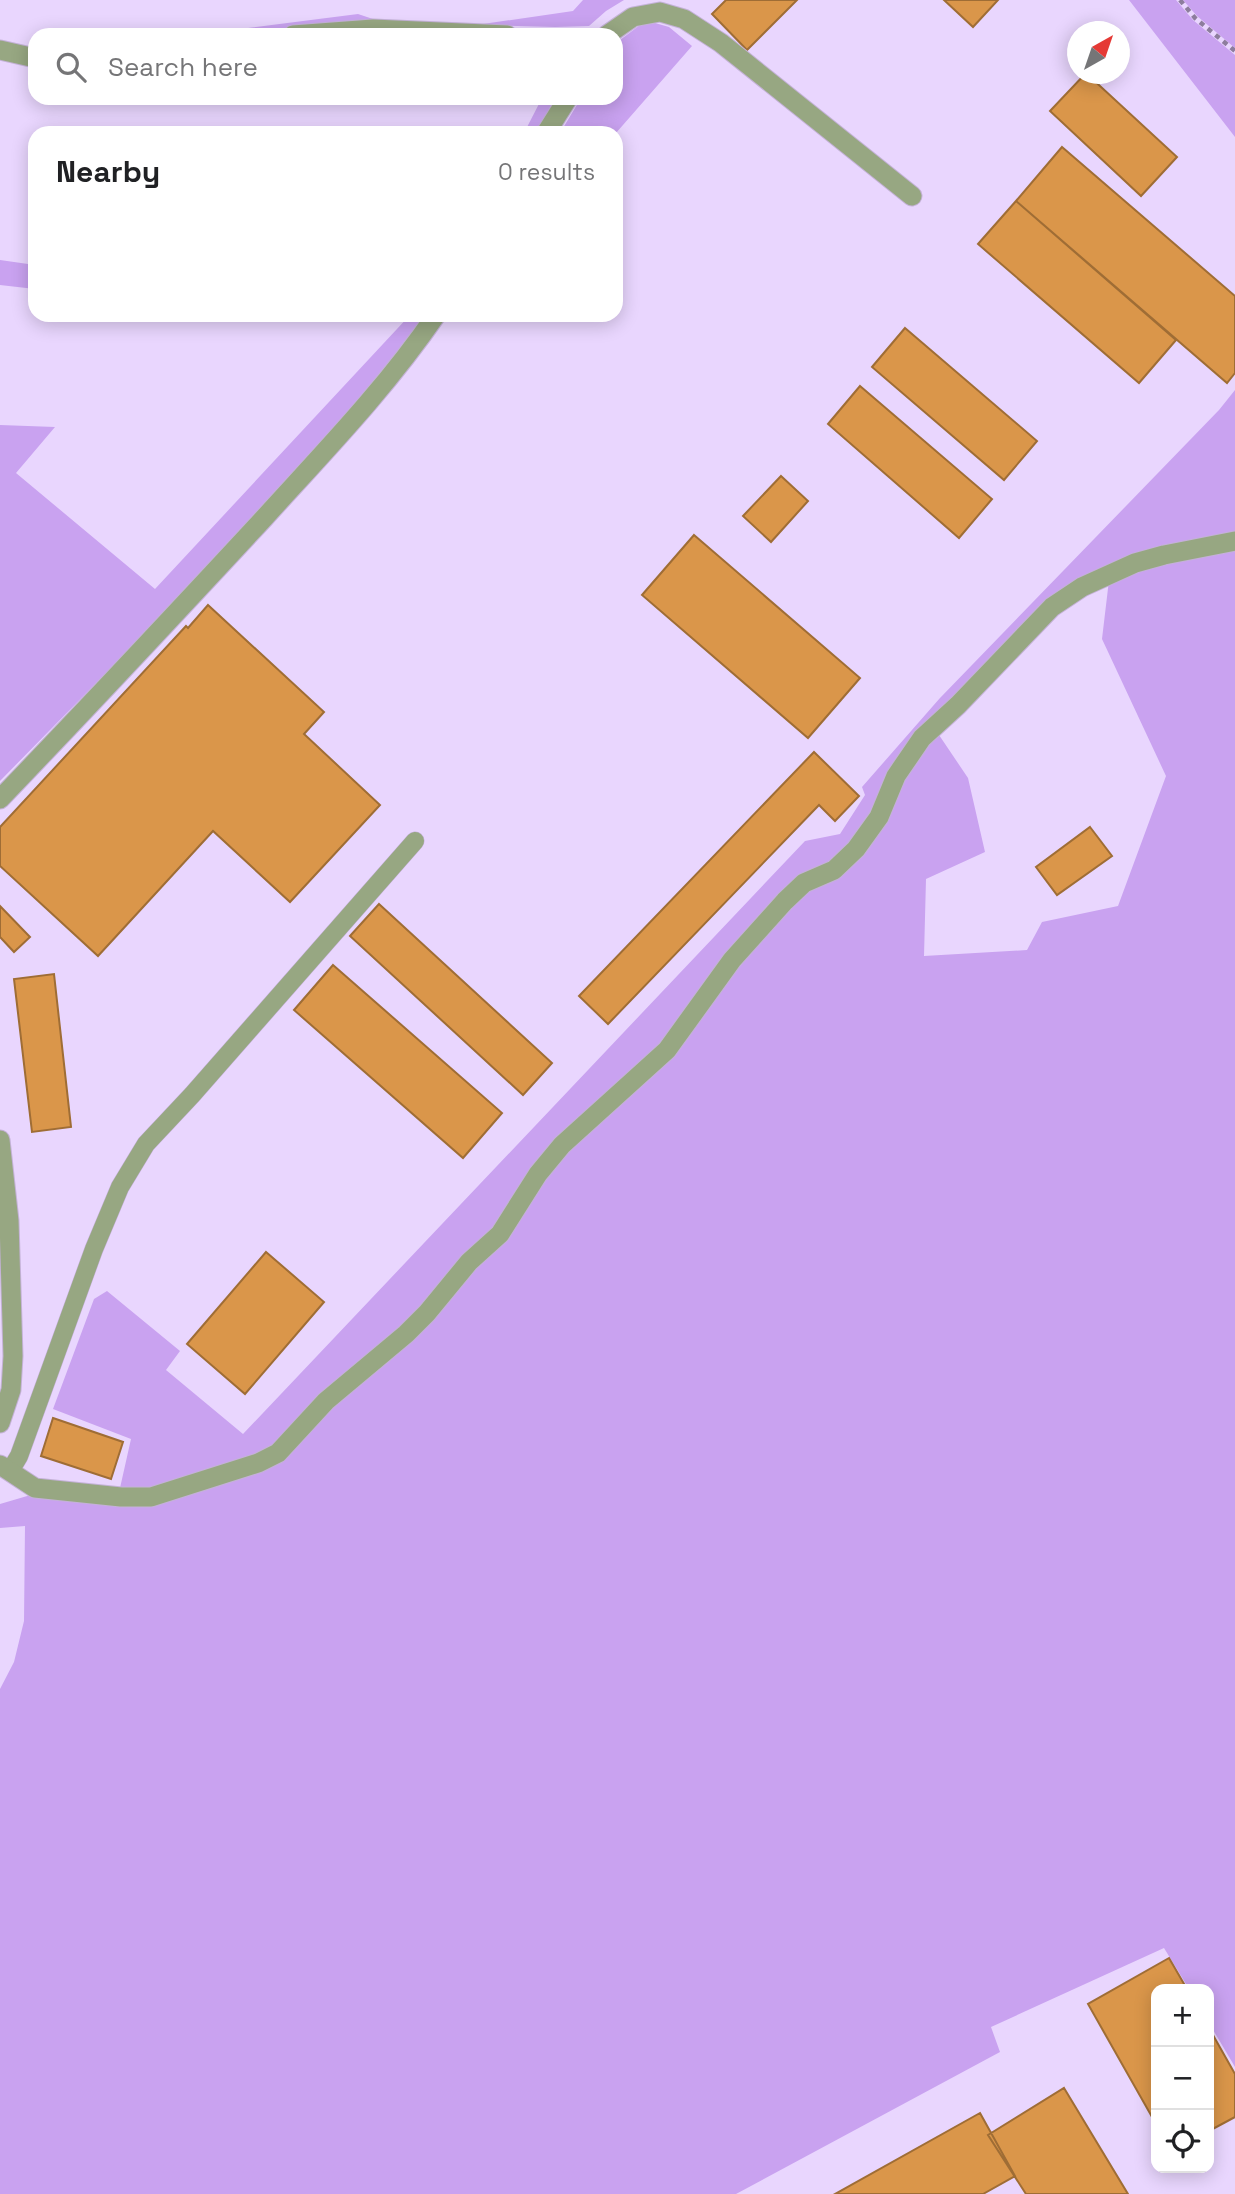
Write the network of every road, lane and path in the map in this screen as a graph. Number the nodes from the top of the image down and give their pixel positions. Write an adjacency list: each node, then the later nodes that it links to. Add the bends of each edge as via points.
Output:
1 (1180, 0): 4 (path)
2 (617, 28): 8 (street, via 633,17 660,12 684,19 721,43)
3 (0, 50): 5 (street)
4 (1235, 51)
5 (28, 56)
6 (564, 105): 7 (street)
7 (551, 126)
8 (912, 196)
9 (431, 322): 11 (street, via 359,413)
10 (1235, 541): 15 (street, via 1135,563 1082,587 1052,607 922,738 856,849 834,870 804,883 785,901 732,960 667,1050 562,1145 500,1234 462,1269 406,1334 326,1401 278,1453 151,1497 35,1488)
11 (0, 799)
12 (415, 841): 15 (lane, via 146,1144 120,1187 94,1249 19,1455)
13 (0, 1140): 14 (street, via 9,1221 13,1356 11,1390)
14 (0, 1423)
15 (5, 1468)

